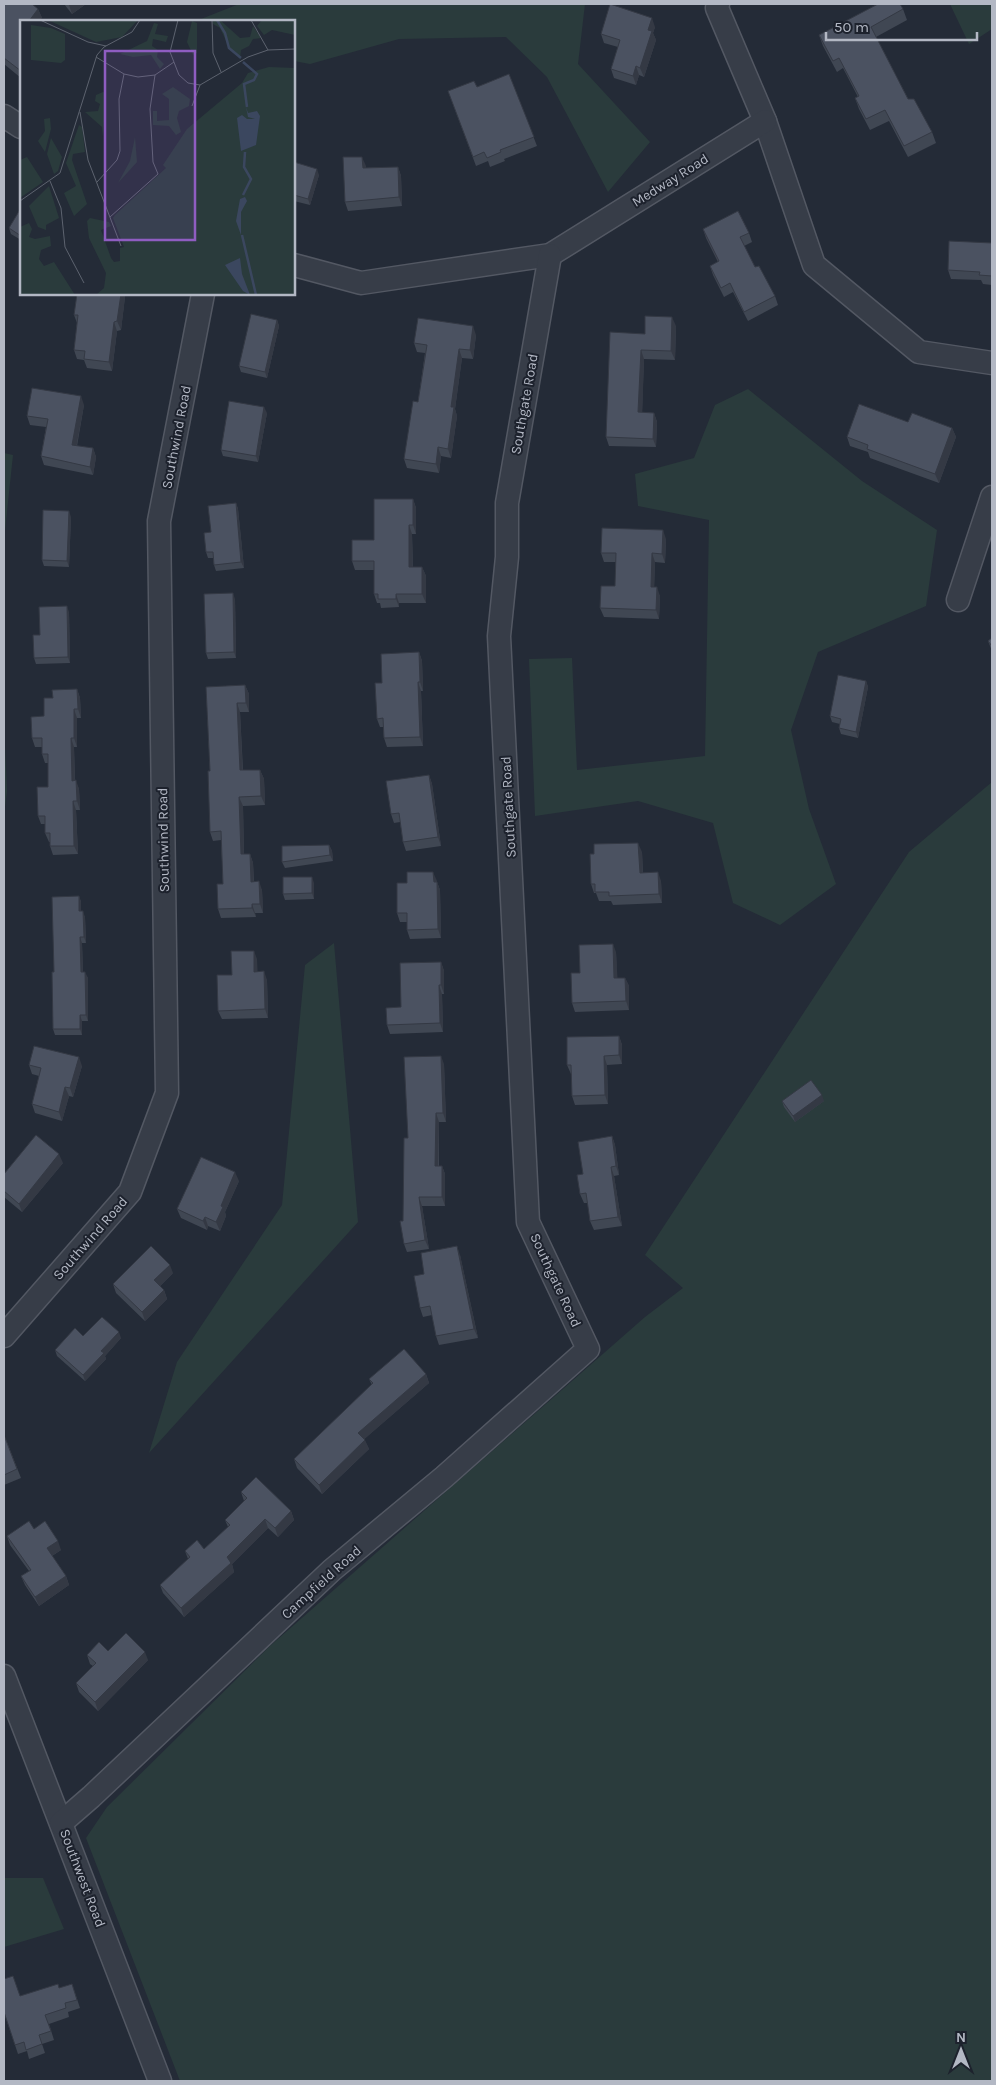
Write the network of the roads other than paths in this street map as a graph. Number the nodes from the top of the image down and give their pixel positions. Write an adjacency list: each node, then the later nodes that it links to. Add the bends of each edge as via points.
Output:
1 (718, 4): 3 (street)
2 (4, 116): 4 (street)
3 (765, 121): 5 (street, Medway Road); 8 (street, via 814,265 919,352)
4 (20, 126)
5 (550, 255): 6 (street, Medway Road, via 361,283); 12 (street, Southgate Road, via 507,503 507,557 499,636 528,1222)
6 (295, 265)
7 (204, 295): 11 (street, Southwind Road, via 159,521 167,1093 130,1192)
8 (992, 363)
9 (992, 497): 10 (street)
10 (958, 600)
11 (4, 1336)
12 (588, 1349): 14 (street, Campfield Road, via 444,1477 332,1570 150,1743)
13 (4, 1676): 14 (street, Southwest Road)
14 (61, 1822): 15 (street, Southwest Road)
15 (160, 2081)

